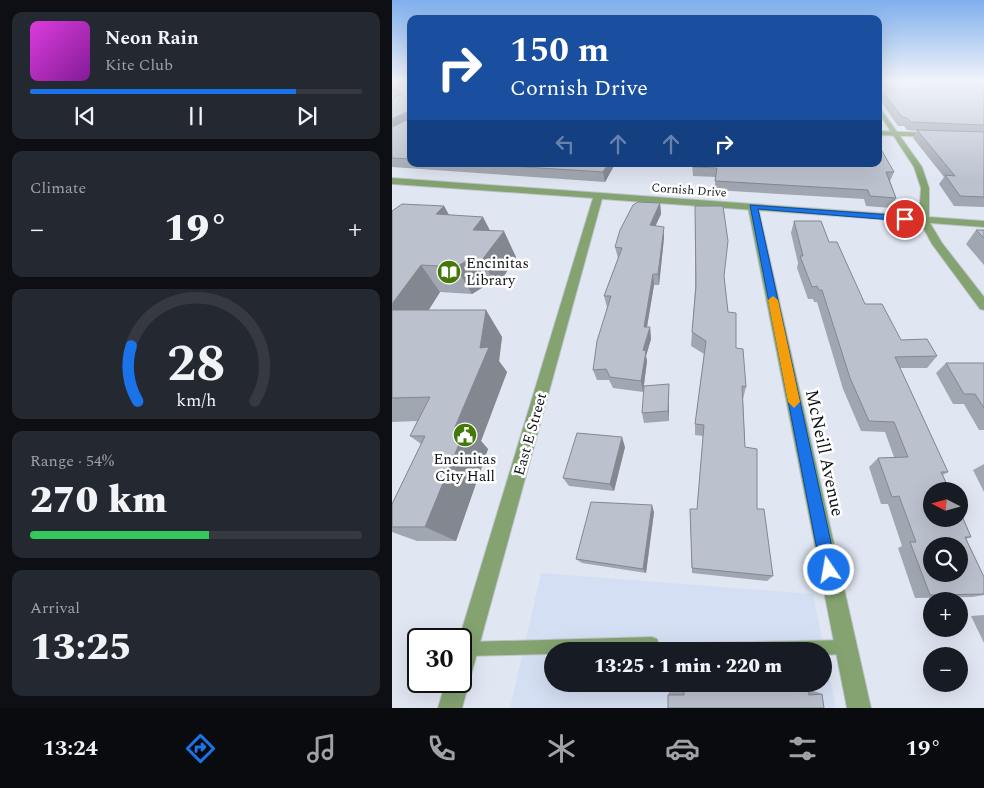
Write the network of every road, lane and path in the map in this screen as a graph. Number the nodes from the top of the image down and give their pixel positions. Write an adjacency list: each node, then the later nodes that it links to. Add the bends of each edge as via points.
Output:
1 (883, 114): 3 (street)
2 (882, 133): 3 (street)
3 (895, 133): 4 (street); 8 (street, via 918,167 925,188)
4 (944, 135)
5 (392, 181): 6 (street, Cornish Drive)
6 (598, 196): 7 (street, Cornish Drive); 11 (street, East E Street)
7 (753, 207): 8 (street, Cornish Drive); 14 (street, McNeill Avenue)
8 (924, 220): 9 (street, Cornish Drive); 10 (street, via 937,244)
9 (984, 224)
10 (982, 302)
11 (472, 632)
12 (544, 647): 15 (lane)
13 (832, 647): 14 (lane)
14 (845, 647): 18 (street, McNeill Avenue)
15 (472, 649)
16 (454, 693): 17 (street)
17 (450, 708)
18 (860, 708)

